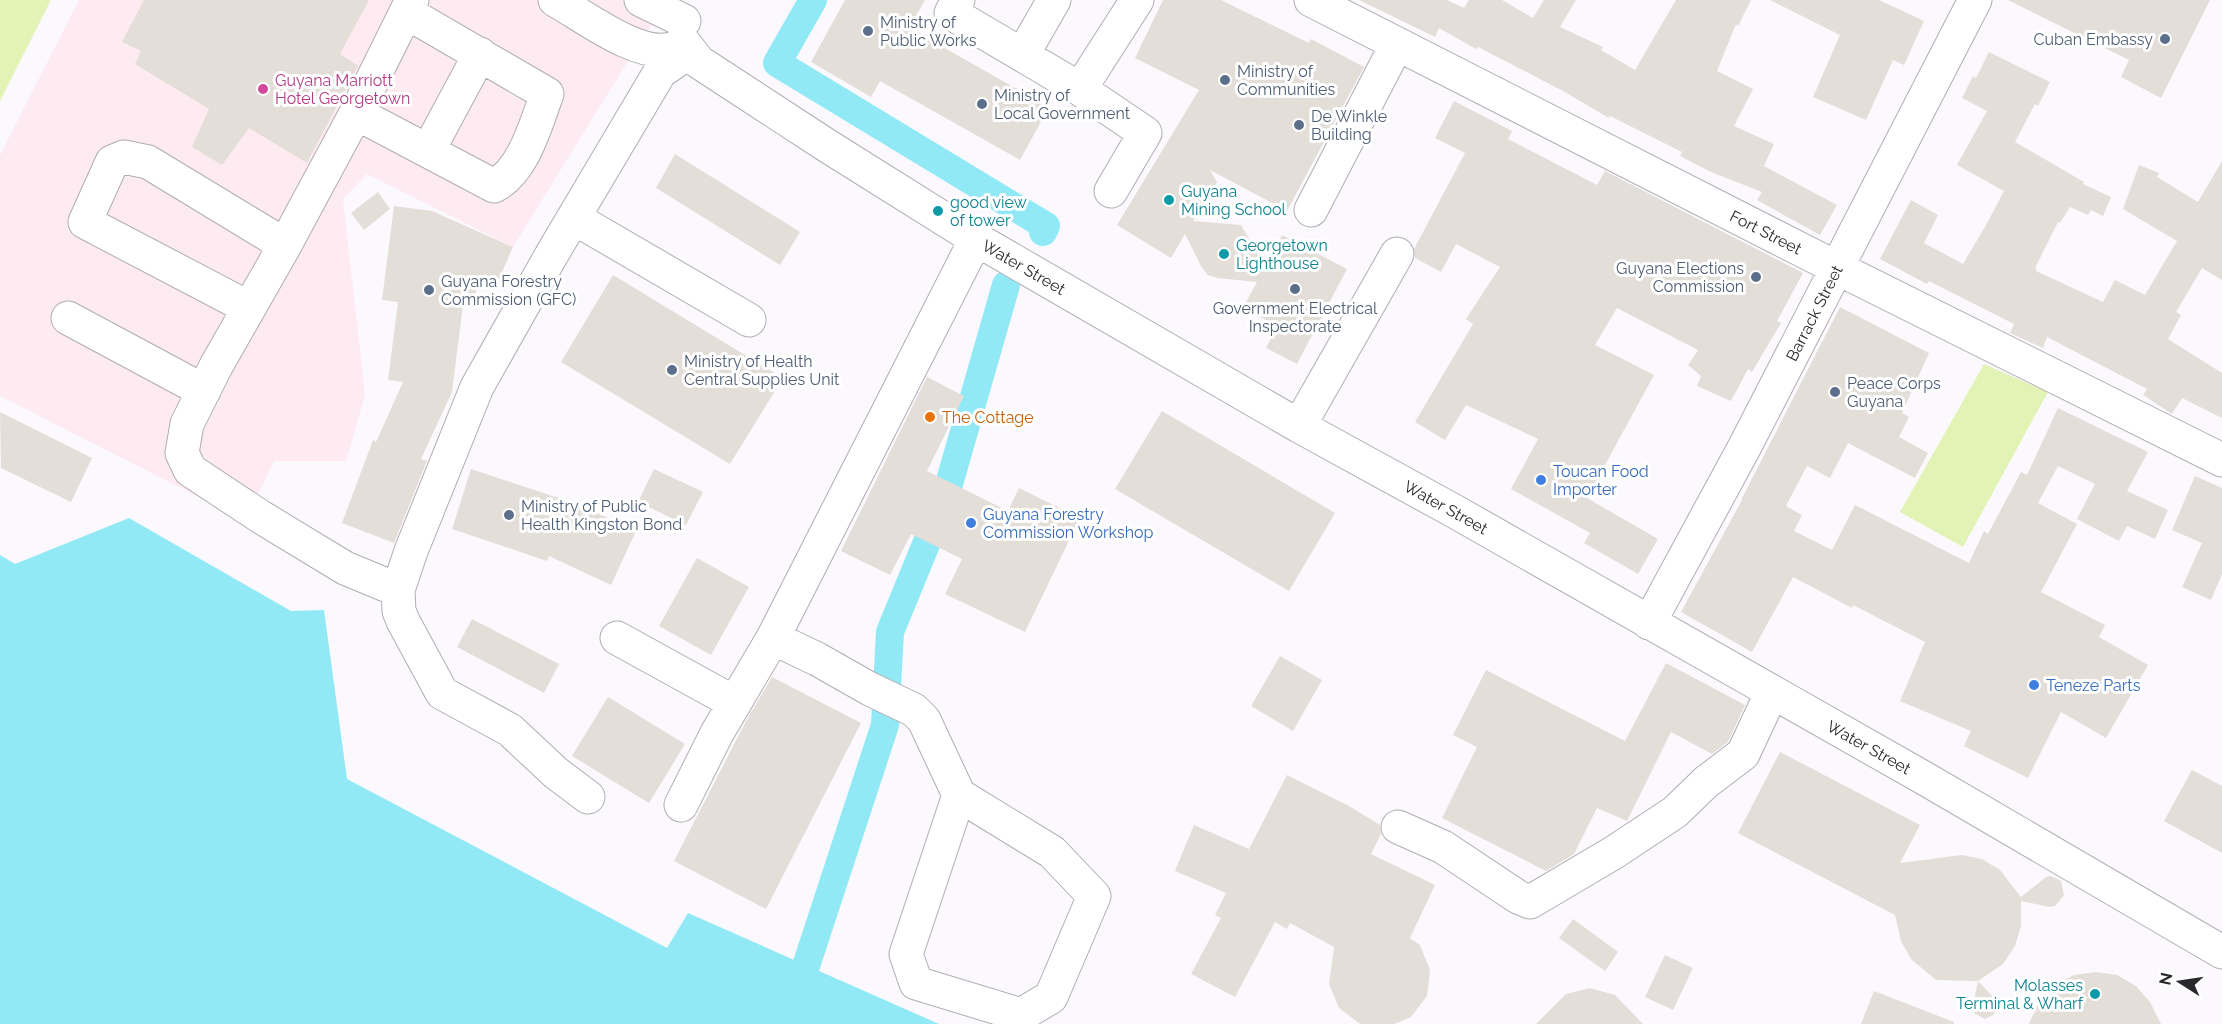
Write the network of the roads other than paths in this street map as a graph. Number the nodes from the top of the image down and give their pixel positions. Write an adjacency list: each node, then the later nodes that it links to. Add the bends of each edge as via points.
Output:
1 (555, 0): 9 (street, via 618,37 654,50 670,49)
2 (641, 0): 9 (street, Water Street)
3 (958, 0): 12 (street, via 951,13)
4 (1054, 0): 12 (street)
5 (1137, 0): 13 (street)
6 (1311, 0): 10 (street, Fort Street)
7 (1975, 0): 22 (street, Barrack Street)
8 (409, 6): 11 (street); 14 (street)
9 (686, 29): 18 (street); 19 (street, Water Street, via 699,62)
10 (1397, 44): 17 (street); 22 (street, Fort Street)
11 (480, 54): 15 (street); 15 (street, via 547,94 524,154 502,182 494,186)
12 (1023, 54): 13 (street)
13 (1080, 89): 16 (street, via 1145,133)
14 (356, 113): 15 (street); 20 (street)
15 (428, 151)
16 (1111, 191)
17 (1311, 210)
18 (574, 218): 25 (street); 29 (street, via 477,387)
19 (976, 239): 27 (street, Water Street); 32 (street)
20 (285, 245): 23 (street); 23 (street, via 148,162 124,157 112,162 85,222)
21 (1397, 254): 27 (street)
22 (1837, 268): 28 (street, Fort Street); 30 (street, Barrack Street)
23 (249, 308): 26 (street)
24 (68, 318): 26 (street)
25 (749, 320)
26 (204, 391): 29 (street, via 187,424 182,453 190,470 345,568)
27 (1299, 426): 30 (street, Water Street)
28 (2222, 460)
29 (398, 590): 36 (street, via 403,621 442,693 510,730)
30 (1649, 623): 33 (street, Water Street)
31 (617, 638): 34 (street)
32 (773, 638): 34 (street); 35 (street, via 914,710 924,720)
33 (1772, 692): 38 (street, via 1743,754 1675,812 1530,902 1443,847); 39 (street, Water Street)
34 (735, 703): 37 (street)
35 (959, 795): 35 (street, via 906,954 916,983 1021,1015 1051,997 1094,896 1052,852)
36 (588, 797)
37 (681, 806)
38 (1398, 827)
39 (2222, 952)

